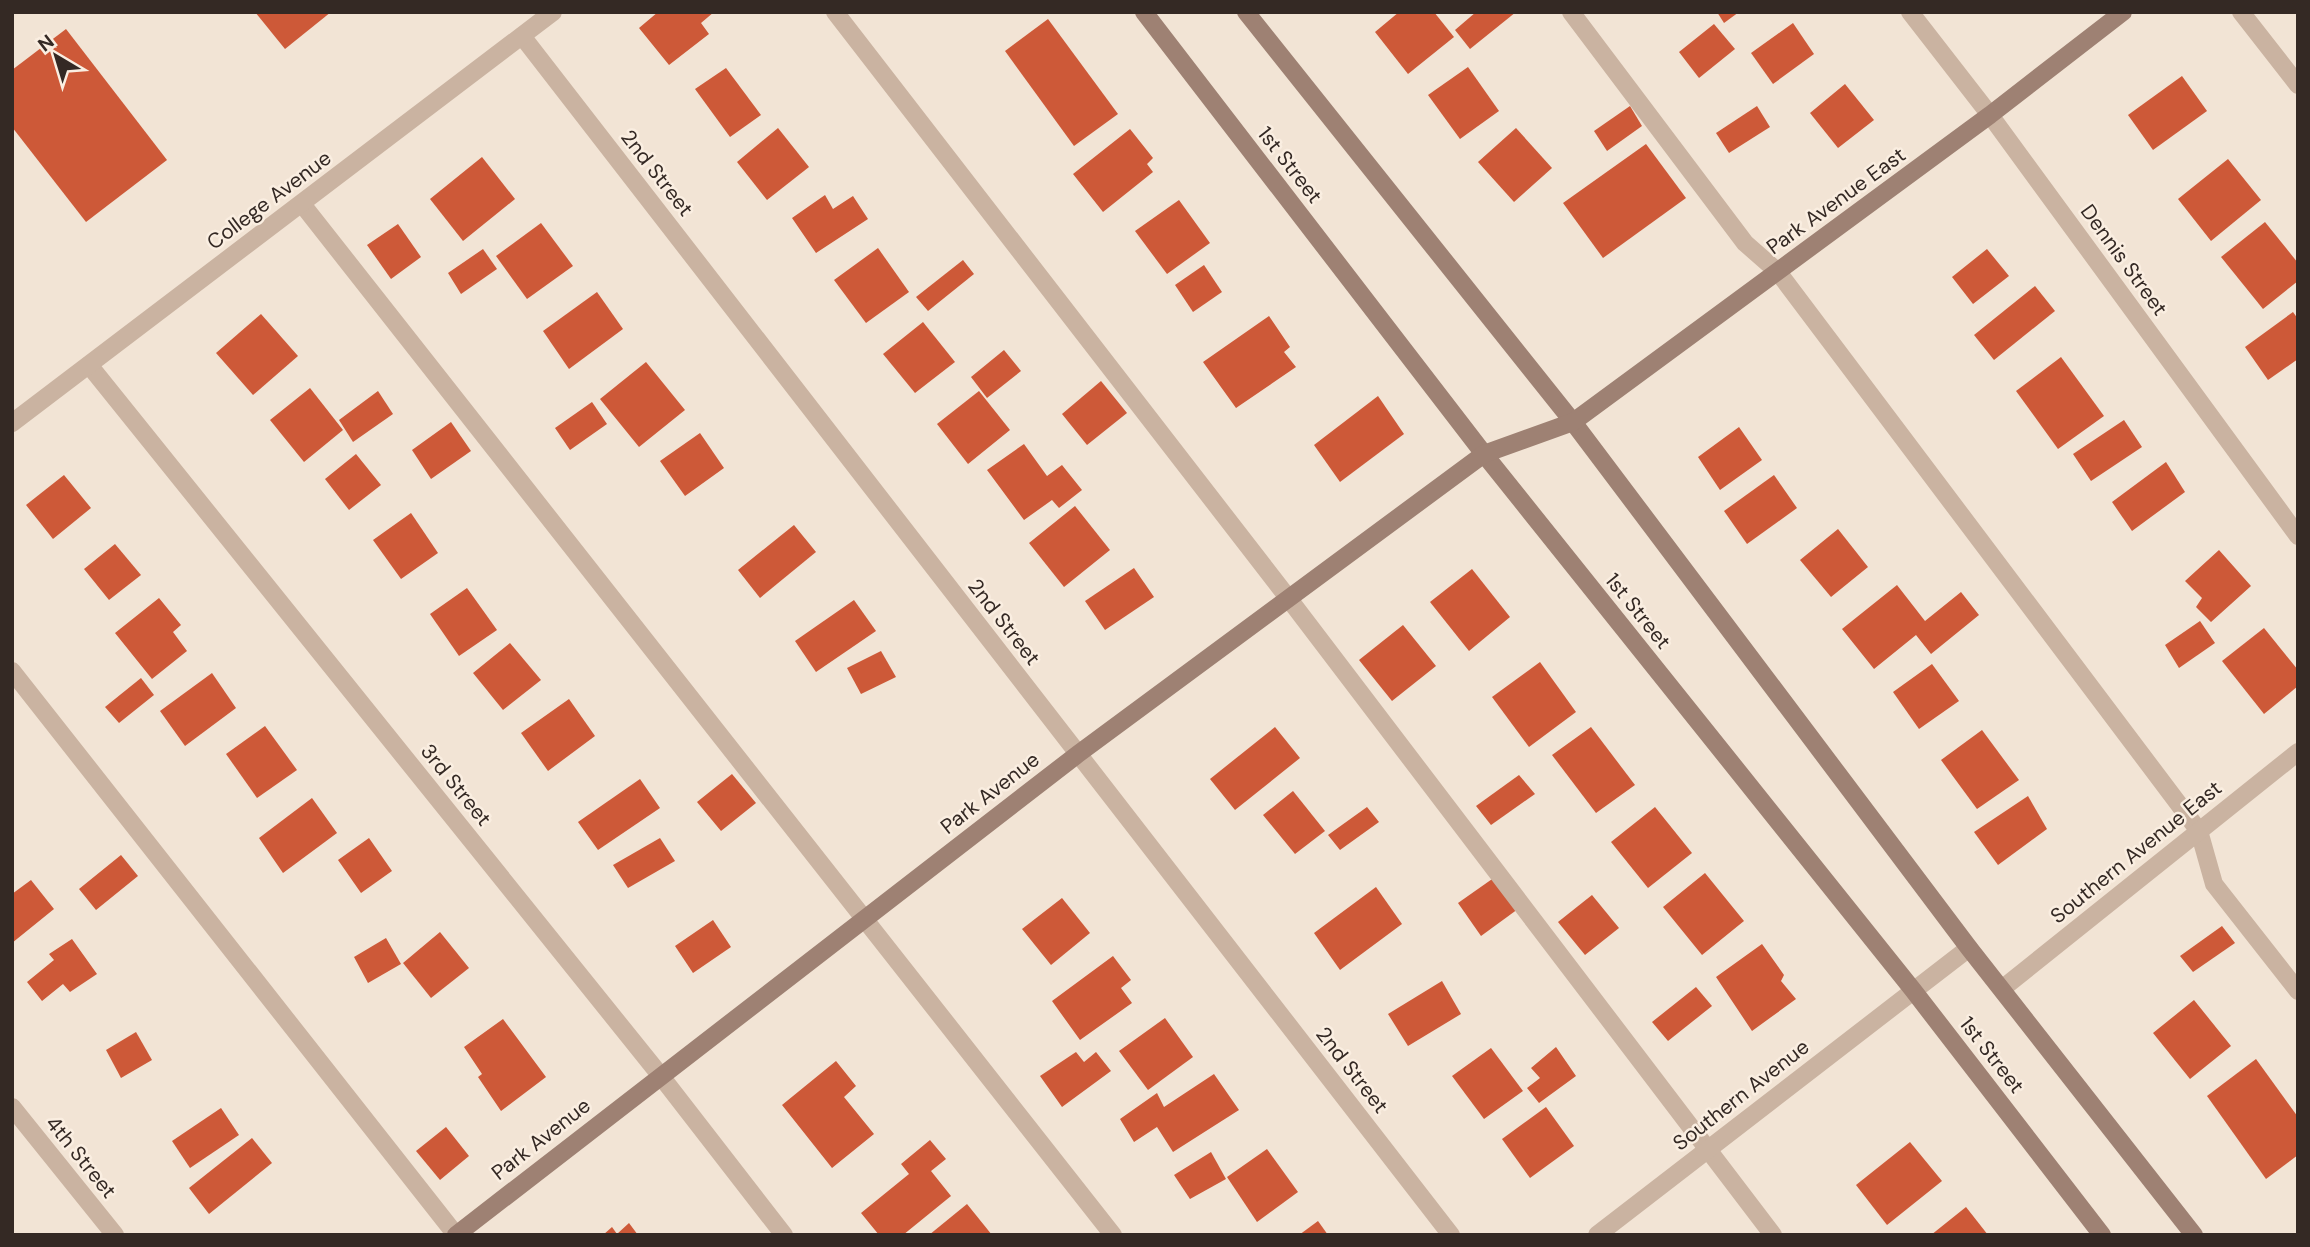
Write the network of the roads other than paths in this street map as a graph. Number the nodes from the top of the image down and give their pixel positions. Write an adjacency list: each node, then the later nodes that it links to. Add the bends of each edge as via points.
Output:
1 (553, 12): 9 (street, College Avenue)
2 (835, 12): 19 (street)
3 (1143, 12): 17 (main road, 1st Street)
4 (1246, 12): 15 (main road)
5 (1571, 12): 13 (street, via 1745,243)
6 (1910, 12): 11 (street, Dennis Street)
7 (2123, 12): 11 (main road, Park Avenue East)
8 (2241, 12): 10 (street)
9 (522, 36): 12 (street, College Avenue); 22 (street, 2nd Street)
10 (2298, 85)
11 (1990, 115): 13 (main road, Park Avenue East); 18 (street, Dennis Street)
12 (302, 204): 14 (street, College Avenue); 24 (street)
13 (1778, 272): 15 (main road, Park Avenue East); 23 (street)
14 (89, 365): 16 (street, College Avenue); 29 (street, 3rd Street)
15 (1573, 422): 17 (main road, Park Avenue); 25 (main road)
16 (12, 423)
17 (1484, 454): 19 (main road, Park Avenue); 27 (main road, 1st Street)
18 (2298, 536)
19 (1289, 599): 22 (main road, Park Avenue); 31 (street)
20 (12, 671): 33 (street)
21 (2298, 752): 23 (street, Southern Avenue East)
22 (1077, 754): 24 (main road, Park Avenue); 36 (street, 2nd Street)
23 (2199, 831): 26 (street, Southern Avenue East); 28 (street, via 2214,884)
24 (866, 917): 29 (main road, Park Avenue); 35 (street)
25 (1969, 948): 26 (main road); 27 (street, Southern Avenue)
26 (2003, 988): 40 (main road)
27 (1913, 990): 31 (street, Southern Avenue); 39 (main road, 1st Street)
28 (2298, 991)
29 (660, 1075): 33 (main road, Park Avenue); 34 (street, 3rd Street)
30 (12, 1107): 32 (street, 4th Street)
31 (1707, 1150): 37 (street, Southern Avenue); 38 (street)
32 (115, 1235)
33 (456, 1235)
34 (784, 1235)
35 (1113, 1235)
36 (1451, 1235)
37 (1597, 1235)
38 (1773, 1235)
39 (2102, 1235)
40 (2194, 1235)

